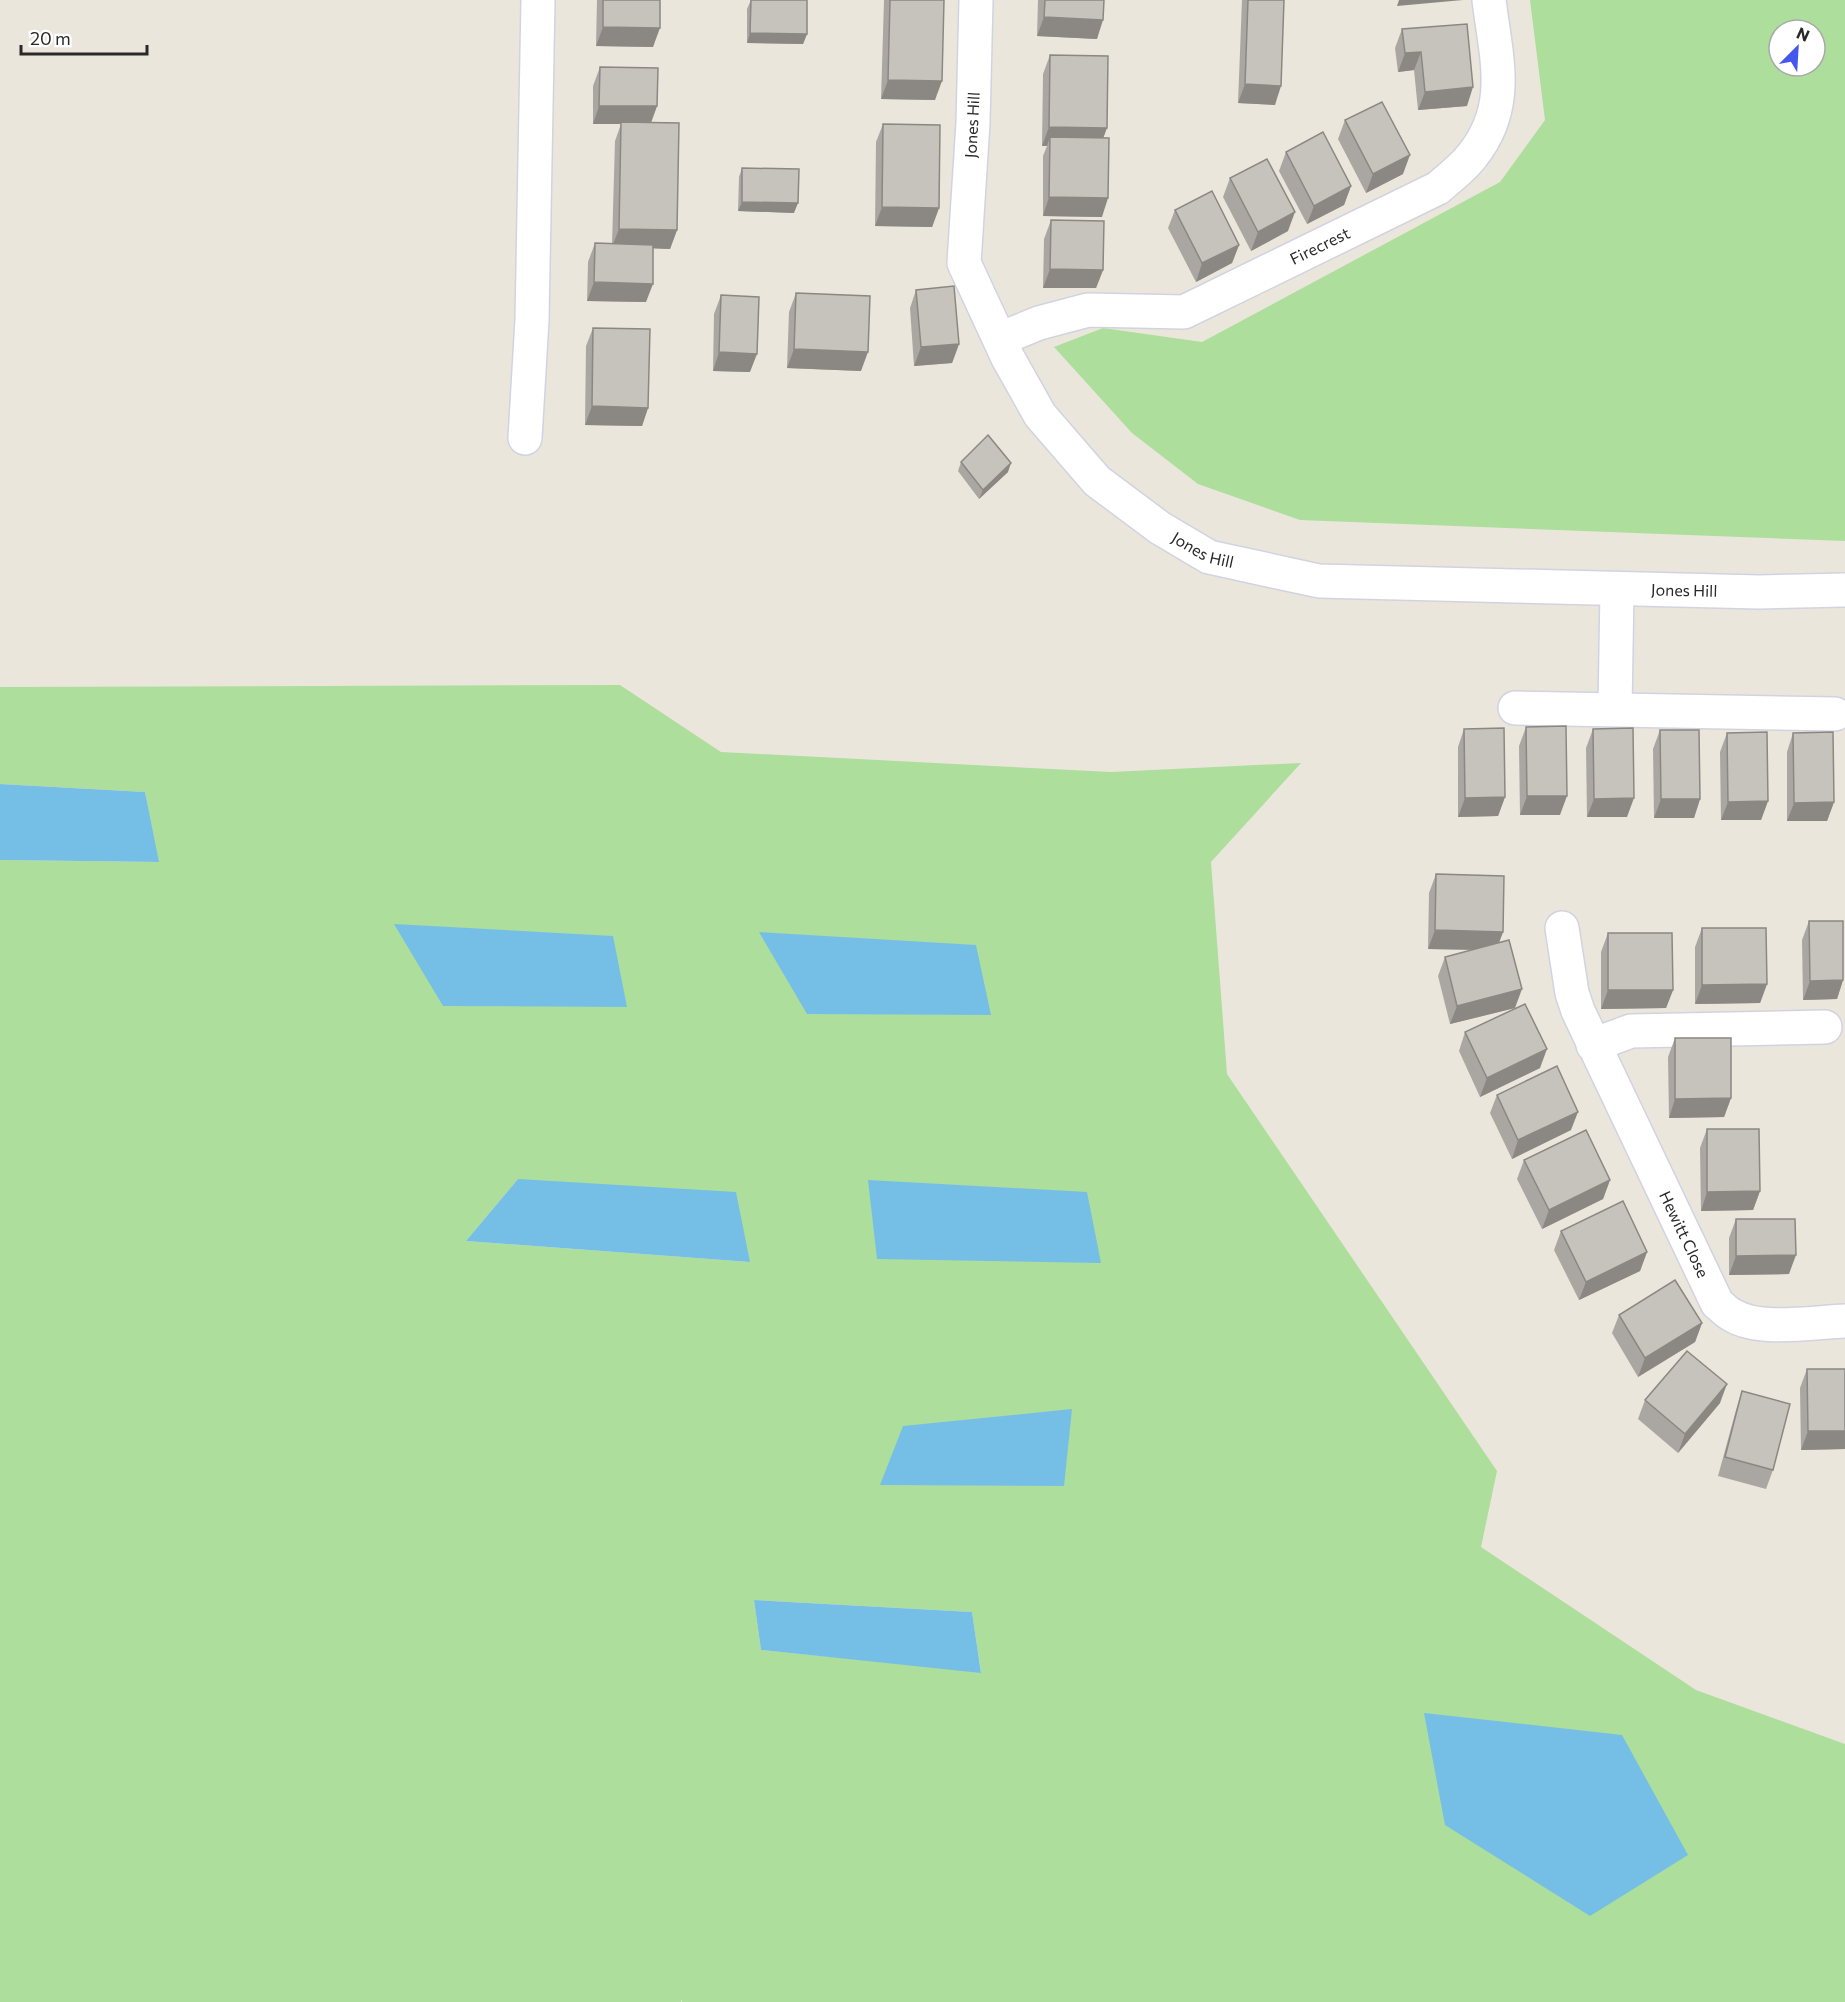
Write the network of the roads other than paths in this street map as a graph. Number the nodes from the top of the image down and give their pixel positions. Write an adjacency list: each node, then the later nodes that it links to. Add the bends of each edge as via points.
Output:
1 (538, 0): 5 (street, via 545,320)
2 (976, 0): 4 (street, Jones Hill, via 964,263)
3 (1489, 0): 4 (street, Firecrest, via 1500,86 1492,124 1472,157 1438,188 1184,312 1088,310)
4 (1000, 339): 6 (street, Jones Hill, via 1040,415 1097,481 1160,528 1209,557 1318,581)
5 (525, 438)
6 (1617, 590): 7 (street, Jones Hill); 9 (street)
7 (1845, 590)
8 (1515, 708): 9 (street)
9 (1615, 709): 10 (street)
10 (1835, 714)
11 (1562, 928): 13 (street, Hewitt Close, via 1572,993)
12 (1825, 1027): 13 (street, via 1631,1031)
13 (1593, 1045): 14 (street, Hewitt Close, via 1717,1303 1733,1316 1754,1323)
14 (1845, 1321)

